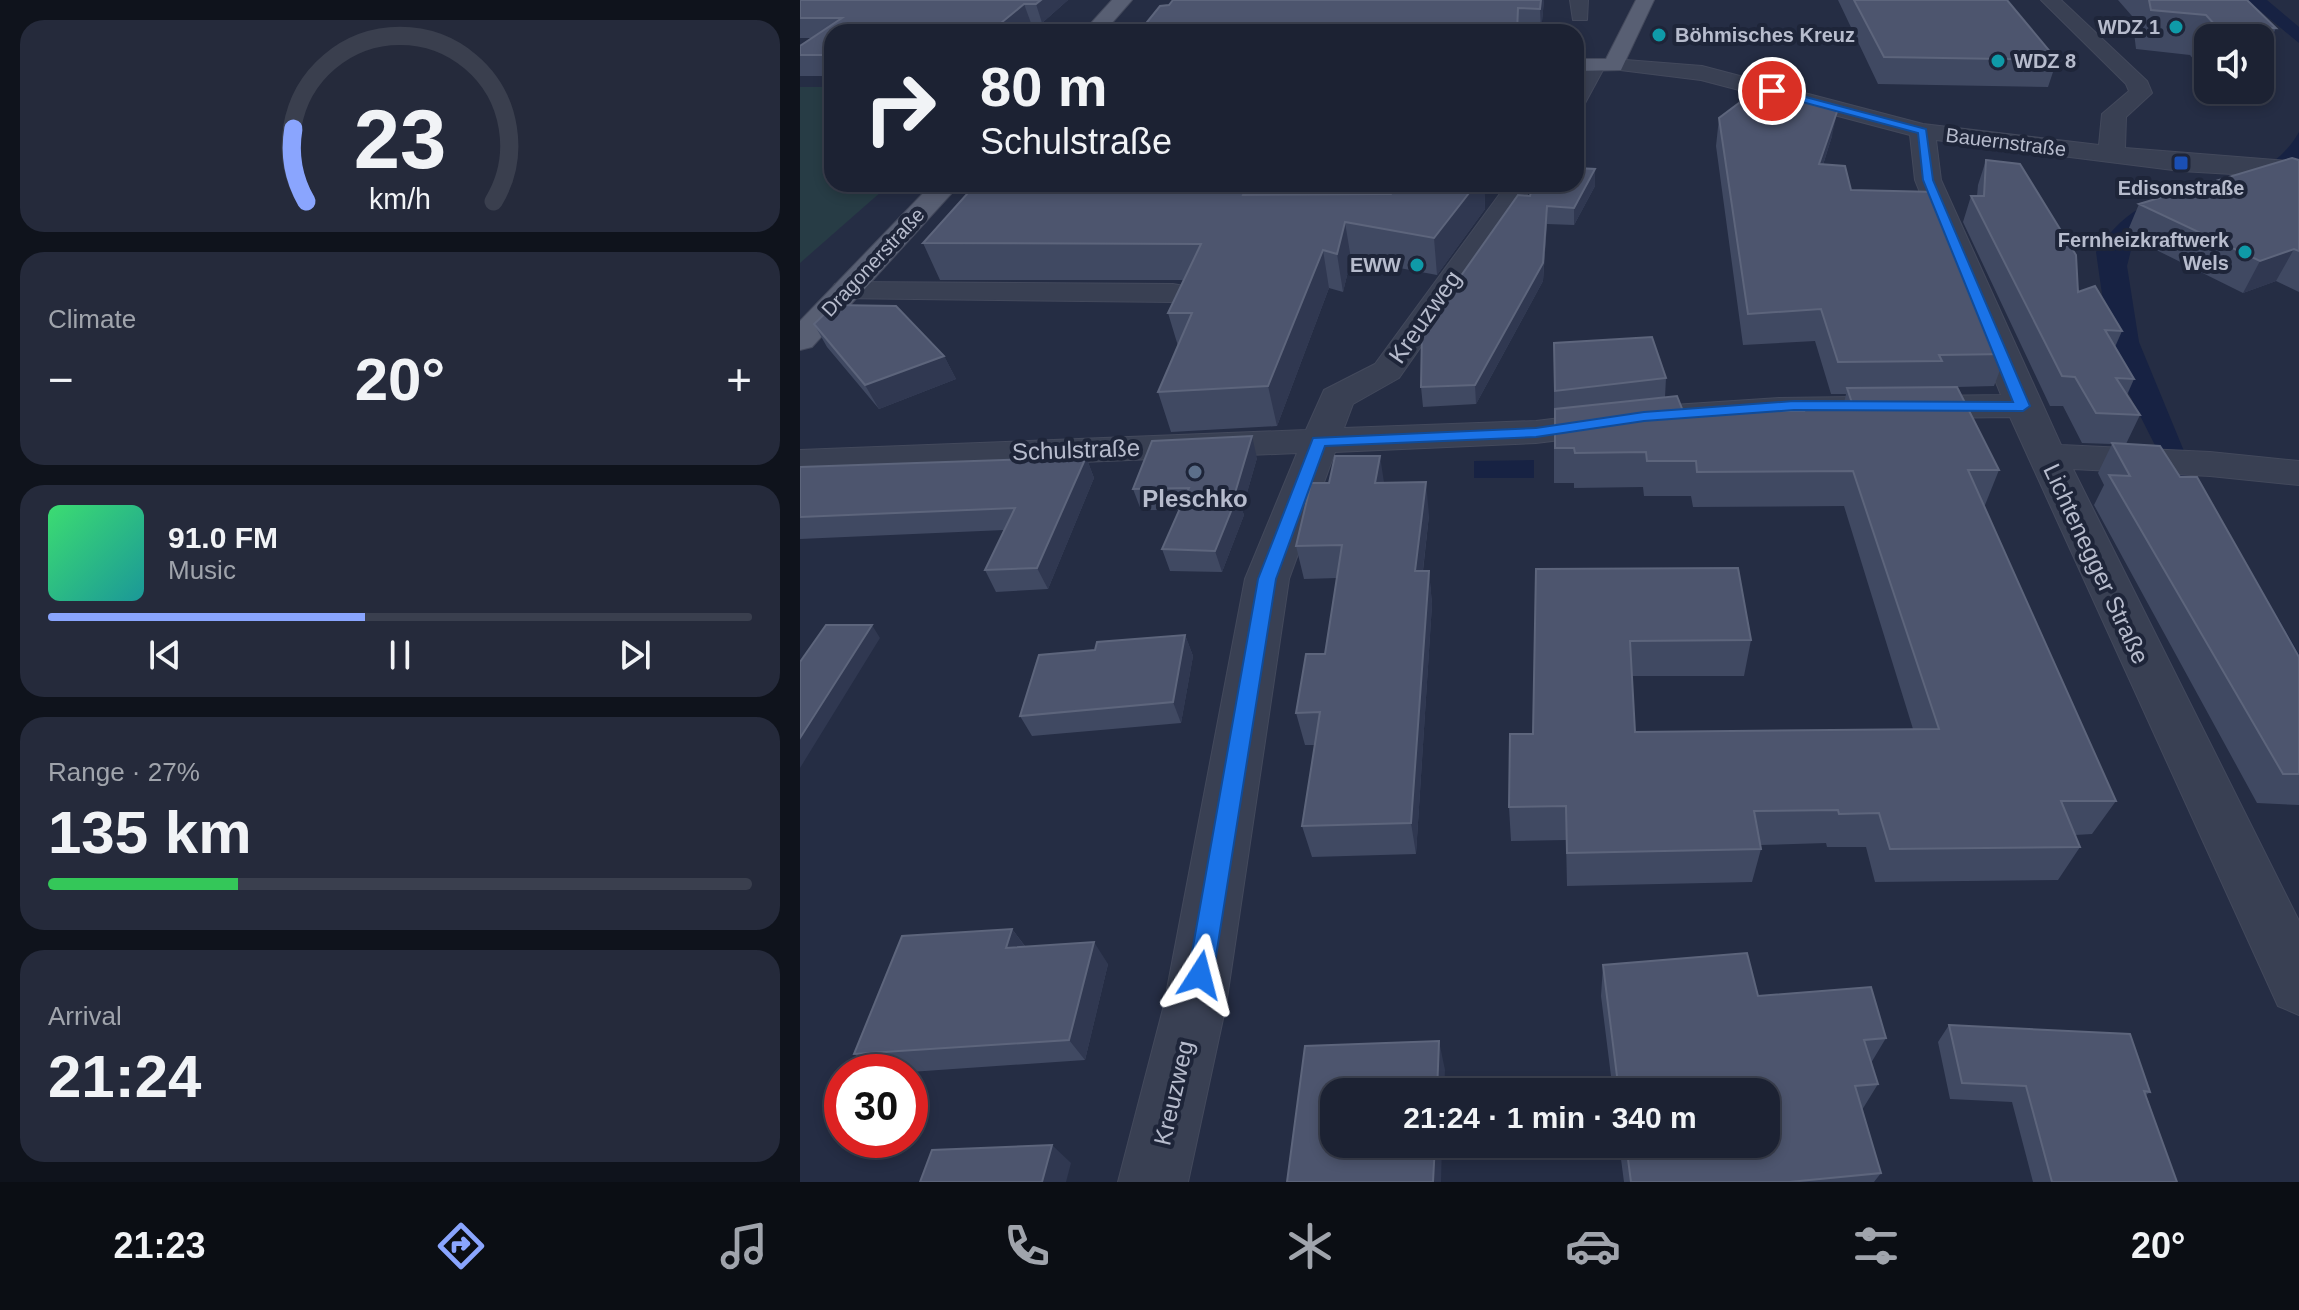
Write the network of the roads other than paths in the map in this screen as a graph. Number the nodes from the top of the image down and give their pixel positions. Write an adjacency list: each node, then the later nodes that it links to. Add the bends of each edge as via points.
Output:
1 (1123, 0): 4 (main road)
2 (1645, 0): 5 (main road); 6 (main road)
3 (2050, 0): 9 (street, via 2136,81 2141,93 2114,114)
4 (1100, 24)
5 (1610, 26)
6 (1595, 65): 7 (street); 8 (street, Bauernstraße, via 1702,73)
7 (1584, 85)
8 (1922, 131): 9 (street, Bauernstraße); 16 (street, Lichtenegger Straße, via 1928,180)
9 (2114, 156): 10 (street, Bauernstraße)
10 (2299, 170)
11 (939, 192): 13 (main road, Dragonerstraße)
12 (1515, 192): 17 (street, Kreuzweg, via 1387,371 1337,398)
13 (846, 291): 14 (street); 15 (main road, Dragonerstraße)
14 (1173, 293)
15 (800, 340)
16 (2023, 406): 17 (street, Schulstraße, via 1794,406 1644,416 1536,432); 18 (street, Lichtenegger Straße)
17 (1318, 442): 19 (street, Schulstraße); 22 (street, Kreuzweg, via 1267,579 1195,1005)
18 (2045, 456): 20 (street); 21 (street, Lichtenegger Straße)
19 (800, 462)
20 (2299, 473)
21 (2299, 985)
22 (1153, 1182)

